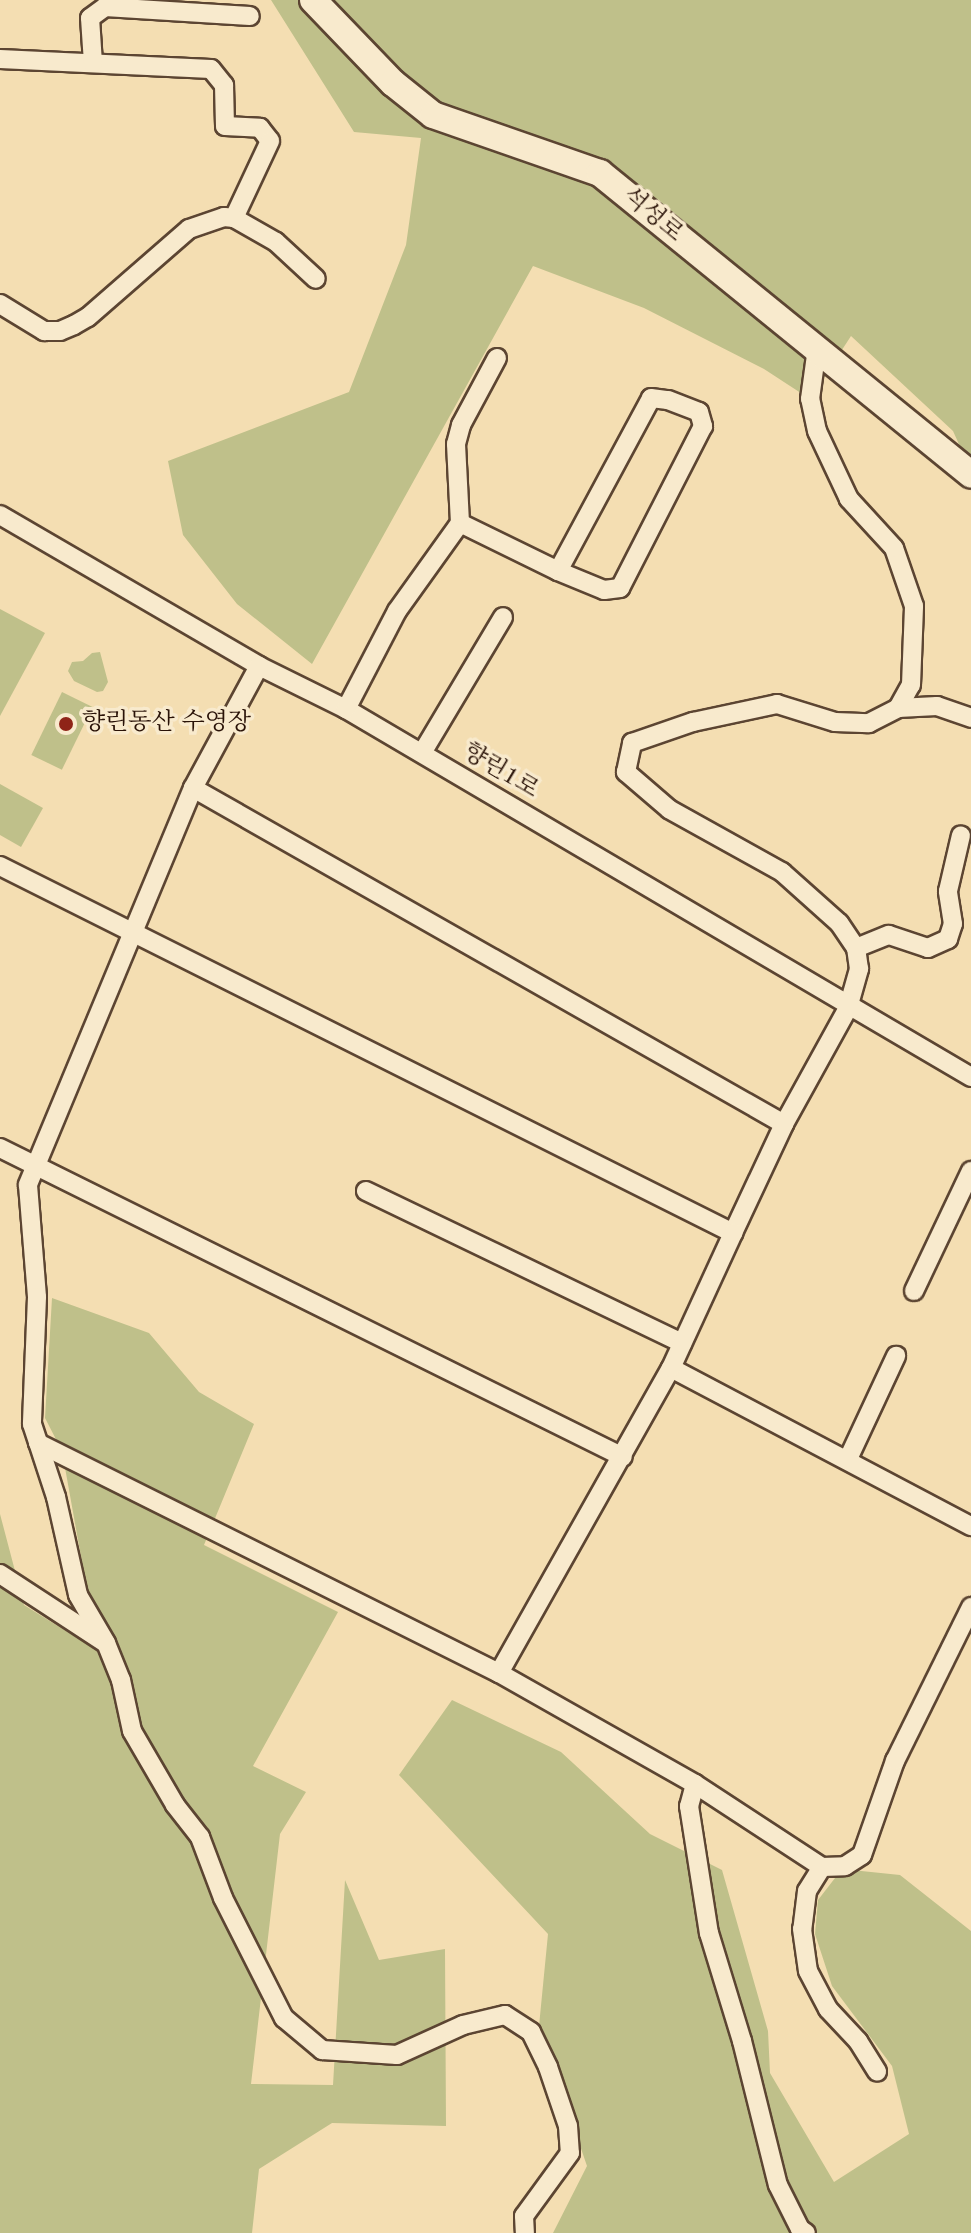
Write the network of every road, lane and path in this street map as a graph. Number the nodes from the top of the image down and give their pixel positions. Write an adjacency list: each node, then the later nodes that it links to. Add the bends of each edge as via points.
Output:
1 (313, 0): 8 (street, 석성로, via 393,83 433,115 600,173)
2 (250, 16): 4 (street, via 105,7 90,18)
3 (0, 59): 4 (street)
4 (93, 63): 5 (street, via 211,69 224,85 225,126 260,128 270,141)
5 (234, 218): 6 (street, via 276,242); 7 (street, via 189,229 88,317 60,331 44,331)
6 (316, 279)
7 (0, 304)
8 (817, 348): 10 (street, 석성로); 16 (street, via 810,399 817,431 849,499 894,548 914,606 911,685)
9 (497, 358): 12 (street, via 456,444)
10 (971, 474)
11 (0, 515): 15 (street, 향린1로)
12 (460, 523): 13 (street); 17 (street, via 397,611)
13 (558, 571): 13 (street, via 651,398 699,412 703,426 620,588 604,590)
14 (503, 617): 19 (street)
15 (259, 666): 17 (street, 향린1로); 20 (street)
16 (898, 708): 18 (street, via 937,706); 24 (street, via 869,723 835,722 777,704 745,708 632,743 626,772 669,809 782,872 839,923)
17 (346, 709): 19 (street, 향린1로)
18 (971, 718)
19 (422, 753): 25 (street, 향린1로)
20 (193, 788): 23 (street); 27 (street)
21 (961, 835): 24 (street, via 948,891 953,924 948,939 928,948 889,935)
22 (0, 866): 23 (street)
23 (135, 931): 29 (street); 32 (street)
24 (856, 948): 25 (street, via 859,969)
25 (848, 1008): 26 (street, 향린1로); 27 (street)
26 (971, 1077)
27 (784, 1124): 32 (street)
28 (0, 1148): 29 (street)
29 (34, 1164): 37 (street, via 28,1185 37,1297 32,1424); 38 (street)
30 (971, 1171): 33 (street)
31 (366, 1191): 34 (street)
32 (733, 1233): 34 (street)
33 (914, 1291)
34 (682, 1343): 36 (street)
35 (896, 1356): 39 (street)
36 (671, 1368): 38 (street); 39 (street)
37 (38, 1443): 43 (street, via 78,1595); 44 (street)
38 (623, 1457): 44 (street)
39 (848, 1459): 40 (street)
40 (971, 1526)
41 (0, 1574): 43 (street)
42 (971, 1607): 46 (street, via 895,1761 862,1855 845,1866)
43 (106, 1643): 48 (street, via 132,1731 200,1837 223,1898 284,2018 322,2050 397,2055 463,2025 505,2015 531,2032 568,2126 570,2153 524,2216)
44 (499, 1673): 45 (street)
45 (695, 1784): 46 (street); 49 (street, via 689,1806 709,1933 778,2185)
46 (822, 1867): 47 (street, via 807,1891 802,1929 808,1971 828,2009)
47 (877, 2071)
48 (525, 2233)
49 (806, 2233)

